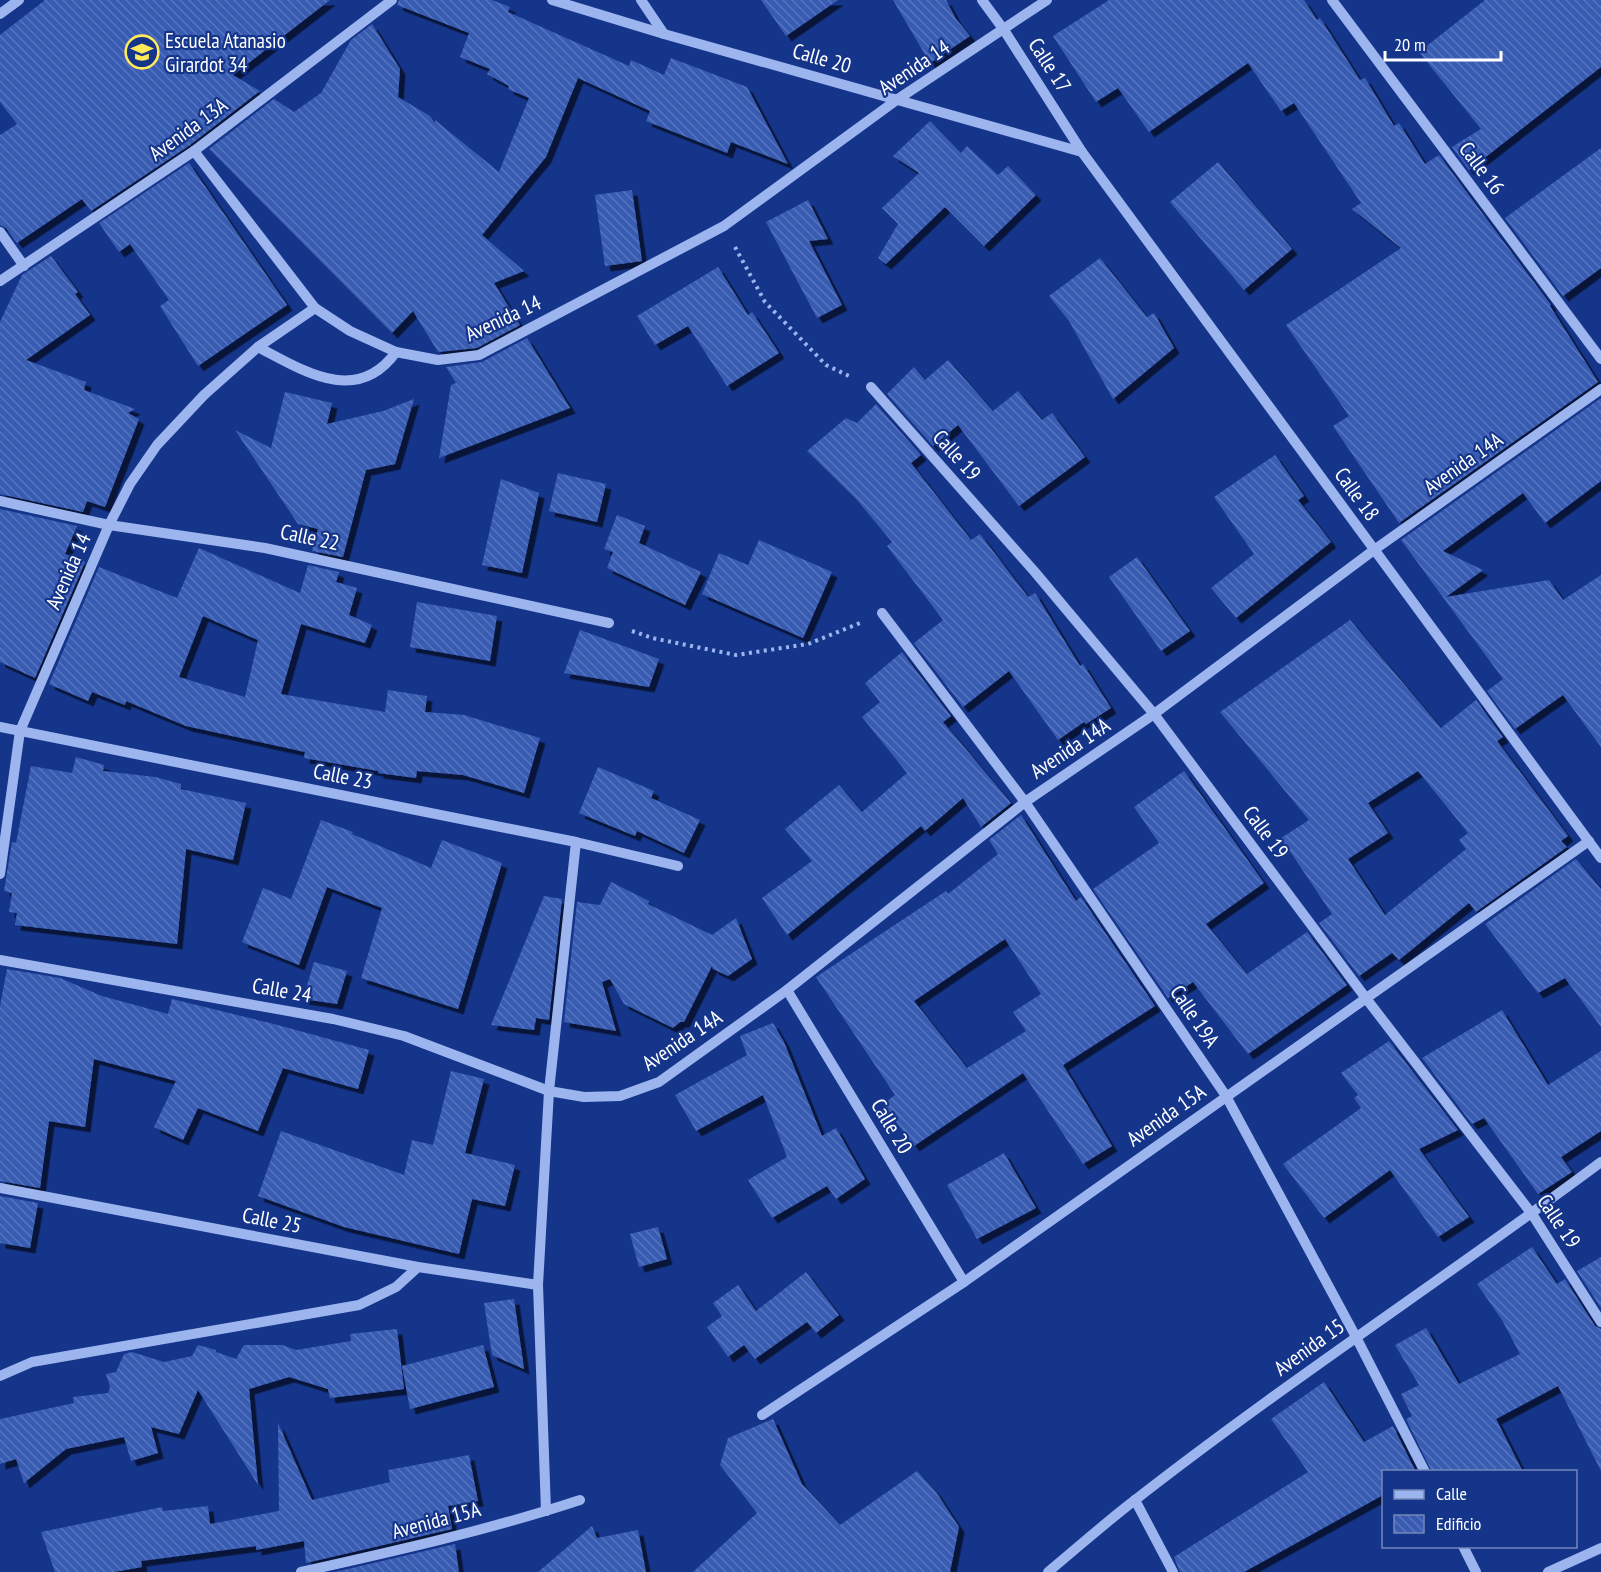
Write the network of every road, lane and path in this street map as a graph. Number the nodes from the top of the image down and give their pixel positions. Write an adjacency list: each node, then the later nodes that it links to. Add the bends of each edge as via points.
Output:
1 (19, 0): 8 (street)
2 (392, 0): 12 (street, Avenida 13A)
3 (552, 0): 10 (street, Calle 20)
4 (640, 0): 10 (street)
5 (982, 0): 9 (street, Calle 17)
6 (1047, 0): 9 (street, Avenida 14)
7 (1332, 0): 21 (street, Calle 16)
8 (0, 14)
9 (1004, 30): 11 (street, Avenida 14); 13 (street, Calle 17)
10 (664, 34): 11 (street, Calle 20)
11 (898, 99): 13 (street, Calle 20); 14 (street, Avenida 14)
12 (194, 151): 16 (street, Avenida 13A); 18 (street)
13 (1083, 152): 26 (street, Calle 18)
14 (724, 226): 20 (street, Avenida 14, via 479,355 438,360); 22 (path, via 765,302 826,365)
15 (0, 232): 16 (street)
16 (24, 266): 17 (street, Avenida 13A)
17 (0, 281)
18 (315, 308): 19 (street, Avenida 14); 20 (street, Avenida 14, via 350,331)
19 (258, 347): 20 (street, via 289,364 344,382 375,374); 25 (street, Avenida 14, via 204,395 157,445 130,484)
20 (396, 352)
21 (1601, 358)
22 (871, 387): 29 (street, Calle 19)
23 (1601, 389): 26 (street, Avenida 14A)
24 (0, 501): 25 (street, Calle 22)
25 (109, 525): 28 (street, Calle 22, via 265,548); 31 (street, Avenida 14)
26 (1374, 550): 29 (street, Avenida 14A); 33 (street, Calle 18)
27 (882, 613): 28 (path, via 808,644 736,655 652,638); 32 (street, Calle 19A)
28 (609, 623)
29 (1154, 714): 32 (street, Avenida 14A); 40 (street, Calle 19)
30 (0, 727): 31 (street, Calle 23)
31 (20, 731): 34 (street, Calle 23); 37 (street, Avenida 14)
32 (1025, 802): 39 (street, Avenida 14A); 42 (street, Calle 19A)
33 (1589, 841): 35 (street, Calle 18); 40 (street, Avenida 15A)
34 (576, 842): 36 (street, Calle 23); 41 (street)
35 (1601, 858)
36 (678, 866)
37 (0, 874)
38 (0, 960): 41 (street, Calle 24, via 322,1017 404,1036)
39 (787, 990): 41 (street, Avenida 14A, via 659,1082 620,1096 584,1097); 47 (street, Calle 20)
40 (1365, 997): 42 (street, Avenida 15A); 45 (street, Calle 19)
41 (549, 1091): 48 (street)
42 (1226, 1096): 47 (street, Avenida 15A); 50 (street, Calle 19A)
43 (1601, 1162): 45 (street, Avenida 15)
44 (0, 1188): 46 (street, Calle 25)
45 (1532, 1214): 49 (street, Calle 19); 50 (street, Avenida 15)
46 (418, 1267): 48 (street, Calle 25); 51 (street, via 396,1287 359,1305 32,1362)
47 (964, 1282): 52 (street, Avenida 15A)
48 (538, 1285): 56 (street)
49 (1601, 1322)
50 (1356, 1337): 53 (street, Calle 19A); 55 (street, Avenida 15)
51 (0, 1376)
52 (762, 1415)
53 (1424, 1470)
54 (580, 1500): 56 (street, Avenida 15A)
55 (1135, 1500): 60 (street, Avenida 15); 61 (street)
56 (546, 1511): 59 (street, Avenida 15A)
57 (1464, 1548): 62 (street)
58 (1601, 1548): 63 (street)
59 (301, 1572)
60 (1048, 1572)
61 (1173, 1572)
62 (1476, 1572)
63 (1548, 1572)

